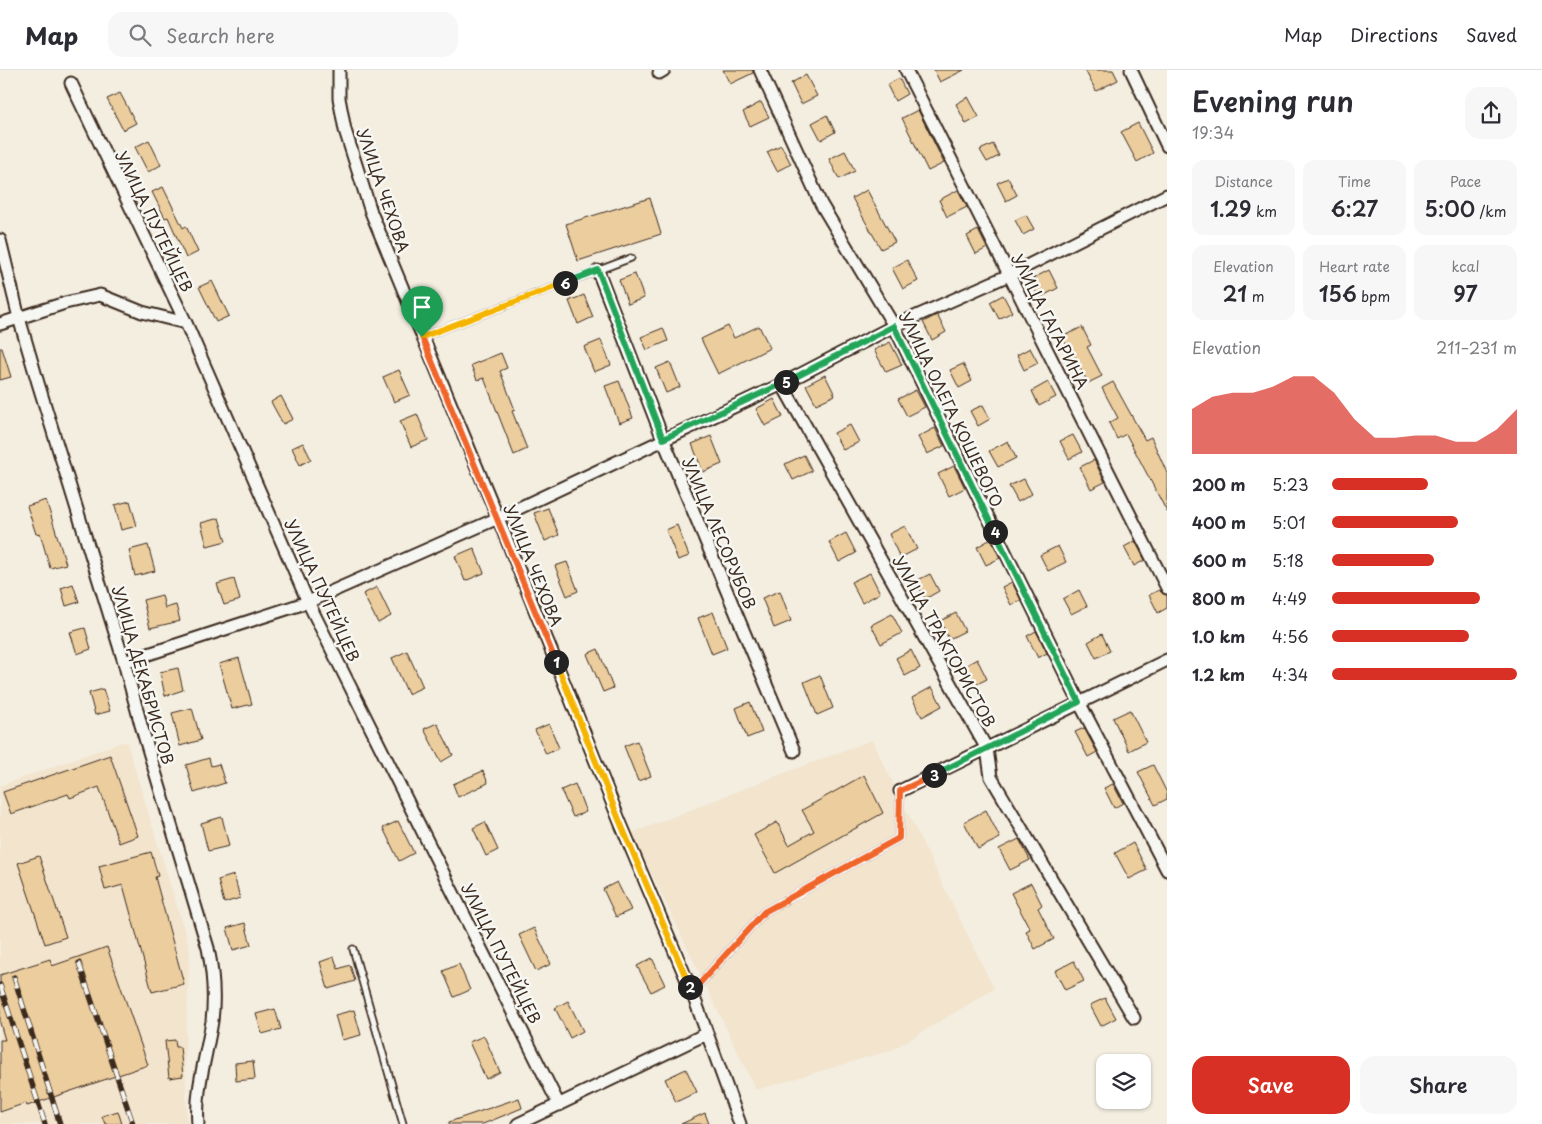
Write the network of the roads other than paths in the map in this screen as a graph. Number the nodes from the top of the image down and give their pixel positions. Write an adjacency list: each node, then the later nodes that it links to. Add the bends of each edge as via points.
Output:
1 (339, 70): 16 (street, УЛИЦА ЧЕХОВА, via 345,130 371,212)
2 (760, 70): 15 (street, УЛИЦА ОЛЕГА КОШЕВОГО, via 821,204)
3 (906, 70): 11 (street, УЛИЦА ГАГАРИНА)
4 (1130, 70): 6 (street)
5 (71, 83): 13 (street, УЛИЦА ПУТЕЙЦЕВ)
6 (1167, 146)
7 (1167, 195): 11 (street)
8 (0, 240): 12 (street, УЛИЦА ДЕКАБРИСТОВ)
9 (631, 258): 10 (lane)
10 (598, 270): 16 (lane); 18 (street, УЛИЦА ЛЕСОРУБОВ)
11 (1010, 275): 15 (street); 20 (street, УЛИЦА ГАГАРИНА)
12 (19, 318): 13 (street, via 100,295 142,312); 14 (street); 23 (street, УЛИЦА ДЕКАБРИСТОВ)
13 (186, 323): 21 (street, УЛИЦА ПУТЕЙЦЕВ)
14 (0, 324)
15 (894, 326): 17 (street); 24 (street, УЛИЦА ОЛЕГА КОШЕВОГО)
16 (422, 337): 19 (street, УЛИЦА ЧЕХОВА)
17 (782, 384): 18 (street); 25 (street, УЛИЦА ТРАКТОРИСТОВ)
18 (663, 439): 19 (street); 26 (street, УЛИЦА ЛЕСОРУБОВ)
19 (498, 518): 21 (street); 30 (street, УЛИЦА ЧЕХОВА)
20 (1167, 588)
21 (308, 602): 23 (street); 33 (street, УЛИЦА ПУТЕЙЦЕВ)
22 (1167, 660): 24 (street)
23 (124, 662): 34 (street, УЛИЦА ДЕКАБРИСТОВ, via 212,963 214,1006 199,1095)
24 (1079, 702): 25 (street); 28 (street, УЛИЦА ОЛЕГА КОШЕВОГО)
25 (987, 749): 27 (street); 31 (street, УЛИЦА ТРАКТОРИСТОВ, via 990,777)
26 (794, 751)
27 (900, 791): 30 (lane, via 899,838 764,912)
28 (1167, 870)
29 (353, 949): 35 (lane)
30 (692, 992): 32 (street, УЛИЦА ЧЕХОВА)
31 (1134, 1018)
32 (706, 1034): 33 (street); 37 (street, УЛИЦА ЧЕХОВА)
33 (559, 1104): 36 (street)
34 (198, 1124)
35 (403, 1124)
36 (518, 1124)
37 (740, 1124)

